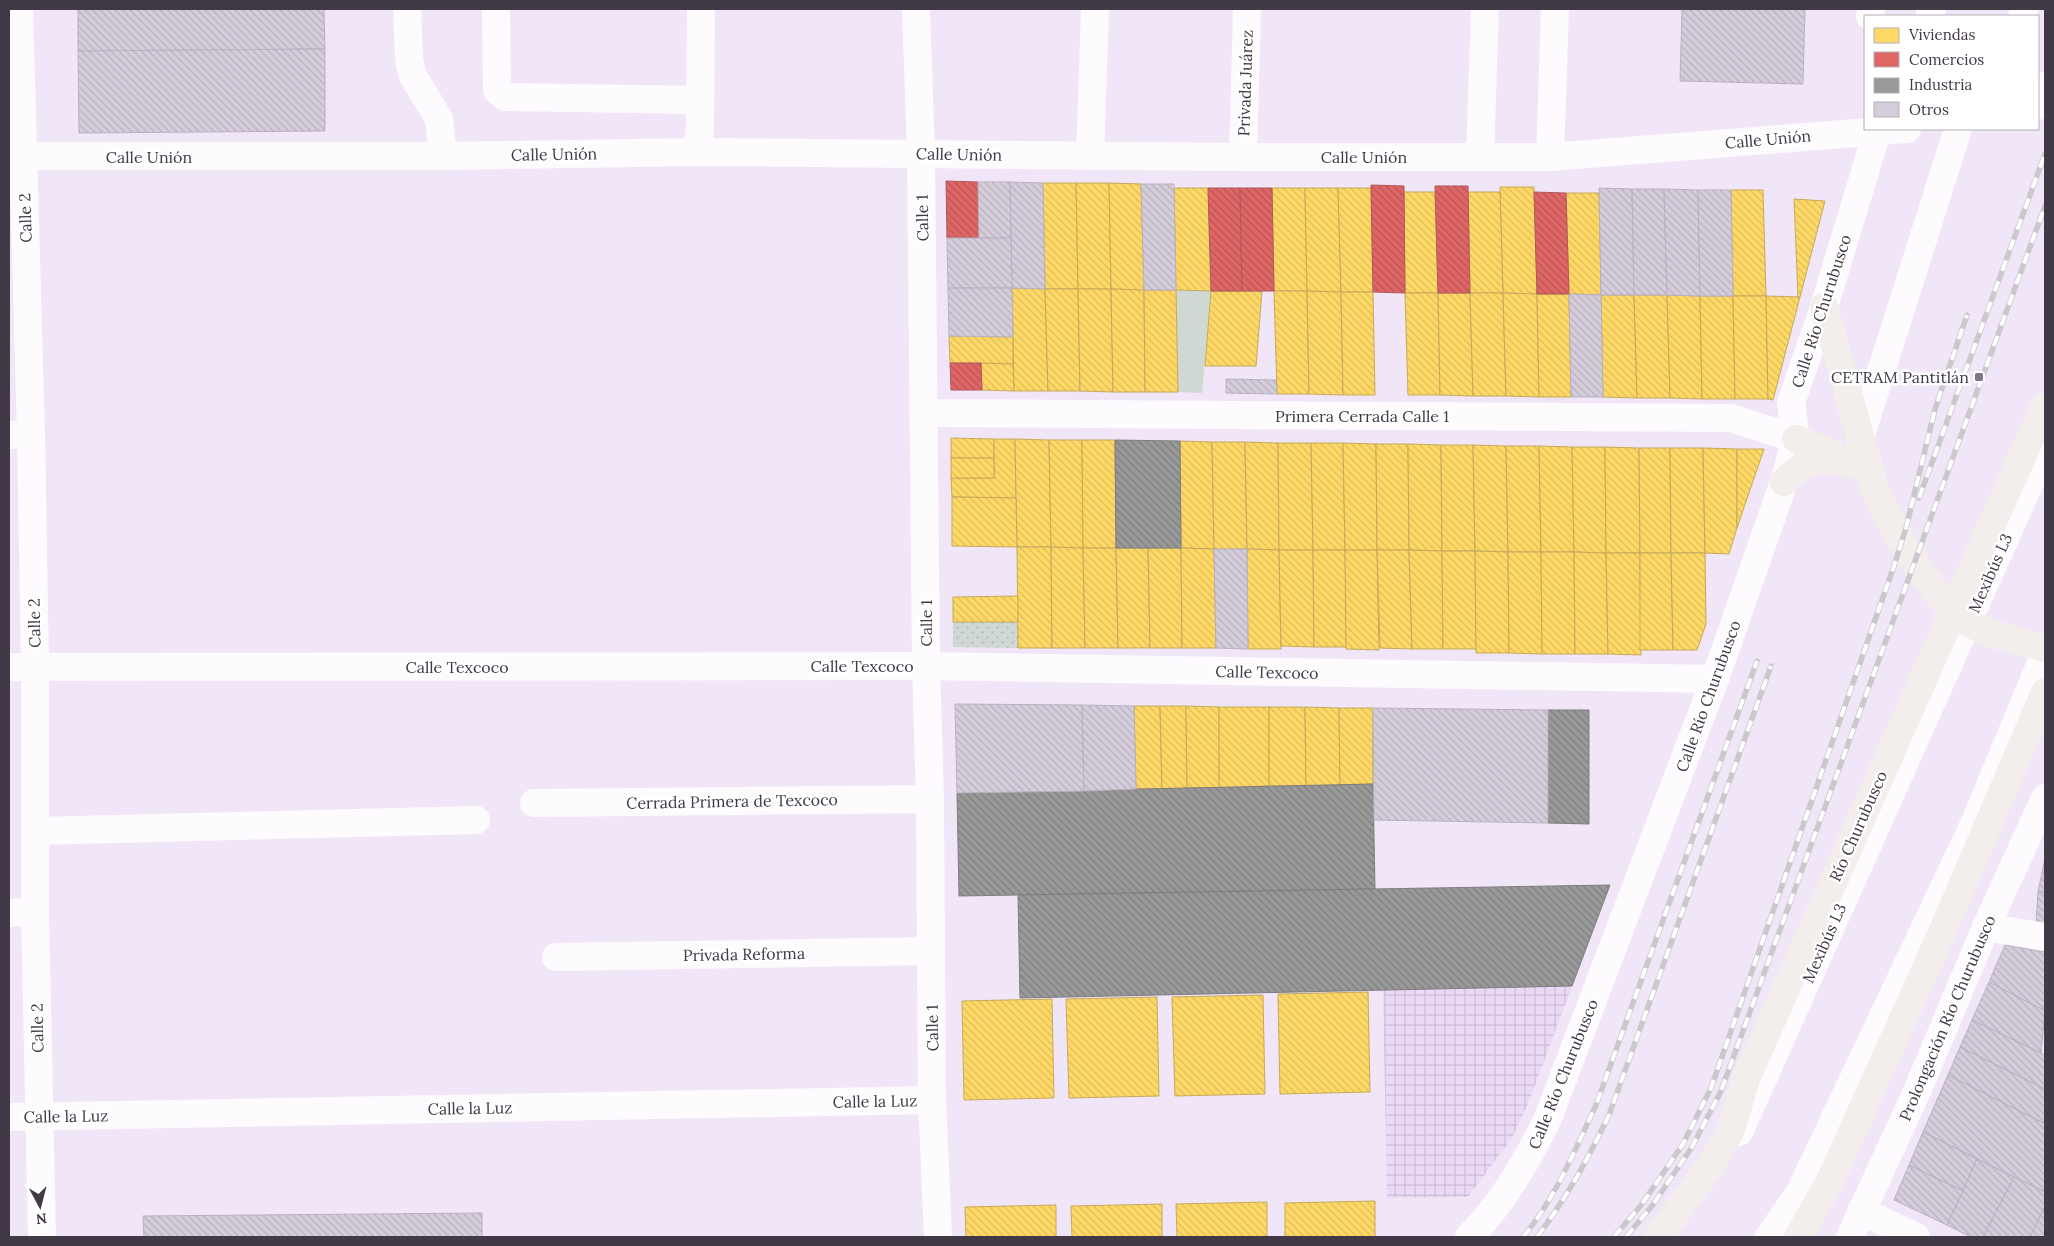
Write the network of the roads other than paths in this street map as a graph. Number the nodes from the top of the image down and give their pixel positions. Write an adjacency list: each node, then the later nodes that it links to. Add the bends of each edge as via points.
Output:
1 (19, 9): 19 (street, Calle 2)
2 (407, 9): 17 (street, via 412,74 439,119)
3 (496, 9): 11 (street, via 497,90 505,96)
4 (701, 9): 11 (street)
5 (916, 9): 16 (street, Calle 1)
6 (1095, 9): 18 (street)
7 (1247, 9): 20 (street, Privada Juárez)
8 (1485, 9): 21 (street)
9 (1555, 9): 22 (street)
10 (2045, 86): 12 (street)
11 (700, 100): 15 (street)
12 (2039, 103)
13 (1878, 130): 22 (street, Calle Unión); 23 (street, Calle Río Churubusco)
14 (1958, 130): 27 (street)
15 (697, 152): 16 (street, Calle Unión); 17 (street, Calle Unión)
16 (921, 154): 18 (street, Calle Unión); 25 (street, Calle 1)
17 (443, 156): 19 (street, Calle Unión)
18 (1090, 156): 20 (street, Calle Unión)
19 (16, 157): 26 (street, Calle 2)
20 (1243, 157): 21 (street, Calle Unión)
21 (1480, 157): 22 (street, Calle Unión)
22 (1550, 157)
23 (1824, 307): 27 (main road); 28 (street, Calle Río Churubusco, via 1791,403)
24 (2045, 405): 32 (main road, Río Churubusco)
25 (924, 413): 28 (street, Primera Cerrada Calle 1, via 1731,418); 35 (street, Calle 1)
26 (20, 435): 36 (street, Calle 2)
27 (1860, 438): 30 (main road)
28 (1796, 439): 30 (main road); 31 (street, Calle Río Churubusco)
29 (2045, 449): 32 (street, Mexibús L3)
30 (1868, 468): 31 (main road, via 1842,462 1805,464); 32 (main road, via 1887,516 1925,576)
31 (1784, 482): 37 (street, Calle Río Churubusco)
32 (1961, 616): 33 (main road, via 2020,642); 56 (main road, Río Churubusco, via 1746,1079 1730,1130 1702,1178); 57 (street, Mexibús L3, via 1738,1136 1718,1174)
33 (2045, 648)
34 (2045, 653): 58 (street, via 1975,822 1800,1192)
35 (926, 666): 36 (street, Calle Texcoco); 37 (street, Calle Texcoco); 40 (street, Calle 1)
36 (22, 667): 43 (street, Calle 2)
37 (1715, 679): 55 (street, Calle Río Churubusco, via 1548,1118 1516,1178)
38 (2045, 692): 59 (main road, via 1940,937 1829,1182)
39 (2045, 798): 45 (street, Prolongación Río Churubusco)
40 (930, 799): 41 (street, Cerrada Primera de Texcoco); 47 (street, Calle 1)
41 (534, 803)
42 (476, 820): 43 (street)
43 (35, 831): 44 (street, Calle 2)
44 (22, 912): 50 (street, Calle 2)
45 (1986, 927): 46 (street); 52 (street, Prolongación Río Churubusco, via 1918,1090)
46 (2045, 937)
47 (931, 951): 48 (street, Privada Reforma); 49 (street, Calle 1)
48 (556, 957)
49 (932, 1100): 50 (street, Calle la Luz); 54 (street, Calle 1)
50 (39, 1116): 51 (street, Calle la Luz); 53 (street, Calle 2)
51 (9, 1117)
52 (1861, 1211): 60 (street, Prolongación Río Churubusco); 61 (street)
53 (42, 1237)
54 (938, 1237)
55 (1469, 1237)
56 (1658, 1237)
57 (1675, 1237)
58 (1769, 1237)
59 (1798, 1237)
60 (1850, 1237)
61 (1916, 1237)

